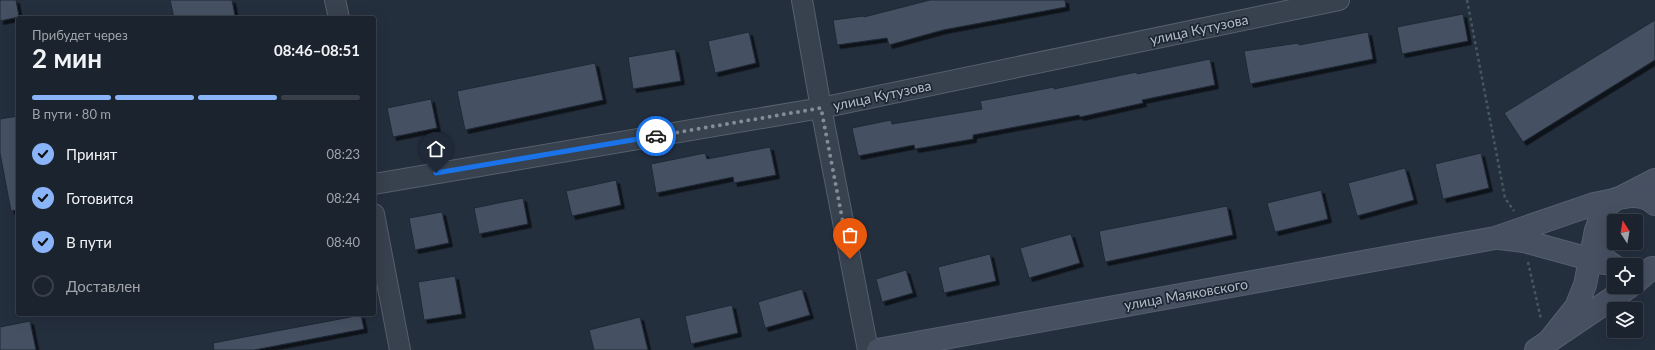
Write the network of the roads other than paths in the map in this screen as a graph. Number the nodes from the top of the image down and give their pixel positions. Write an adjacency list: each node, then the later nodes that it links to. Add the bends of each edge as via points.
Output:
1 (335, 0): 4 (street)
2 (802, 0): 5 (street)
3 (1339, 0): 5 (street, улица Кутузова)
4 (339, 16)
5 (821, 108): 7 (street, улица Кутузова); 19 (street)
6 (1655, 180): 8 (main road)
7 (376, 184)
8 (1618, 198): 9 (main road, via 1638,196); 11 (main road, via 1601,214); 12 (main road, улица Маяковского)
9 (1655, 204)
10 (376, 224): 18 (street)
11 (1596, 230): 13 (main road); 14 (main road, via 1602,256)
12 (1495, 238): 13 (main road, улица Маяковского, via 1524,241); 20 (main road, улица Маяковского)
13 (1590, 260): 15 (main road, улица Маяковского); 17 (main road, via 1585,285 1576,307)
14 (1607, 260)
15 (1607, 264)
16 (1617, 294): 17 (main road)
17 (1542, 339)
18 (400, 350)
19 (868, 350)
20 (878, 350)

